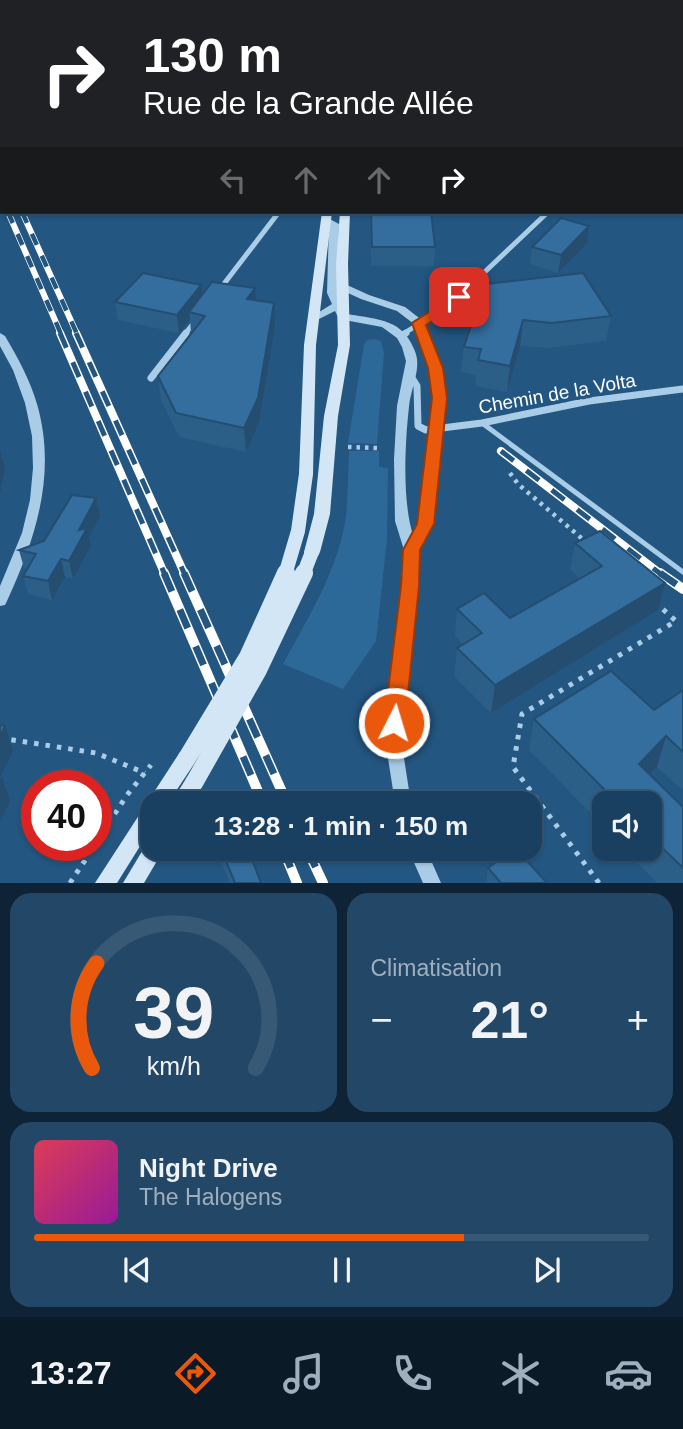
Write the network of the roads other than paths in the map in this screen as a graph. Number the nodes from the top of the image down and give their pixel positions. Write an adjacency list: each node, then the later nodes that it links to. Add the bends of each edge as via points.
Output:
1 (277, 214): 6 (street)
2 (345, 214): 5 (main road)
3 (546, 214): 12 (street, via 452,303)
4 (326, 216): 8 (street, via 334,224 332,293); 11 (main road)
5 (343, 286): 7 (street); 8 (main road)
6 (215, 295)
7 (365, 298): 8 (street); 12 (street, via 401,309)
8 (339, 302): 10 (main road); 11 (street)
9 (199, 316): 16 (street)
10 (343, 317): 13 (street, via 385,324); 24 (main road, bridge, via 344,345 331,416 323,514 312,552 259,673)
11 (313, 319): 23 (main road, bridge, via 306,474 295,547 242,667)
12 (419, 323): 13 (street); 19 (street, via 435,368)
13 (401, 335): 15 (street, via 412,360)
14 (0, 336): 22 (street, via 32,397 39,446 39,486 24,544)
15 (409, 374): 19 (street, via 416,386 418,426); 20 (street, via 400,459 402,521)
16 (151, 378)
17 (683, 389): 18 (street, Chemin de la Volta, via 589,401)
18 (482, 423): 19 (street, Chemin de la Volta); 21 (lane)
19 (437, 430): 20 (street, via 426,524)
20 (411, 550): 25 (street, via 393,739)
21 (683, 572)
22 (0, 601)
23 (166, 791)
24 (189, 791)
25 (401, 791)
26 (140, 829): 29 (main road)
27 (147, 861): 30 (main road)
28 (422, 861): 31 (street)
29 (105, 883)
30 (134, 883)
31 (432, 883)

